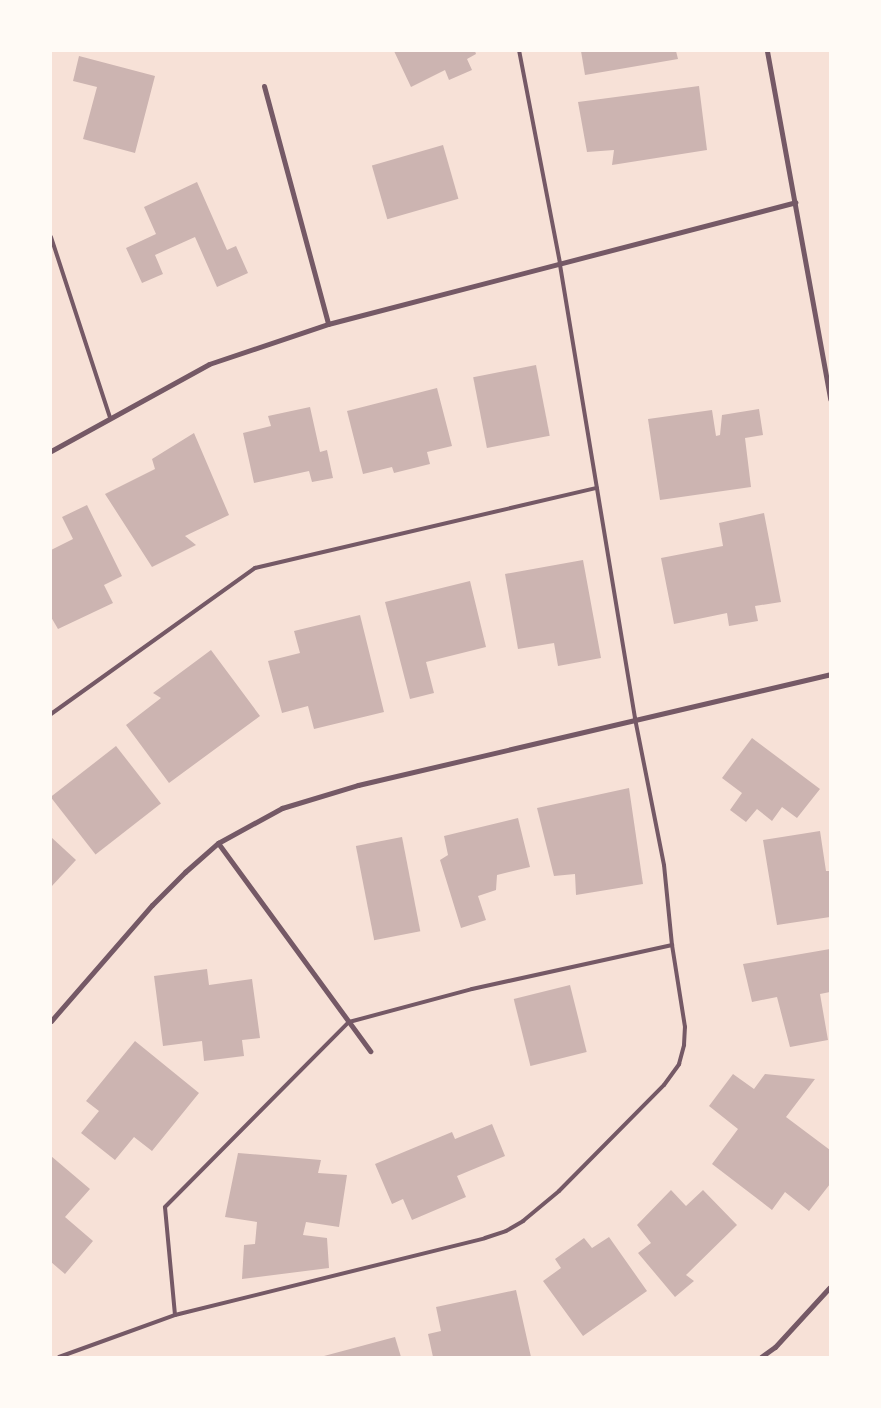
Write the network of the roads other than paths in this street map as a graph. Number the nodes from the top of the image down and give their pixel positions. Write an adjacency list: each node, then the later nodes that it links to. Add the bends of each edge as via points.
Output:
1 (519, 51): 6 (lane)
2 (767, 51): 4 (street)
3 (264, 86): 7 (street)
4 (794, 202): 6 (street); 8 (street)
5 (51, 237): 9 (lane)
6 (560, 263): 7 (street); 11 (lane)
7 (328, 324): 9 (street, via 209,364)
8 (830, 399)
9 (110, 417): 10 (street)
10 (51, 451)
11 (597, 488): 13 (lane, via 255,568); 14 (lane)
12 (830, 674): 14 (street)
13 (51, 714)
14 (635, 718): 15 (street, via 317,796 282,808); 16 (lane, via 664,865)
15 (218, 843): 17 (street, via 166,890); 18 (street)
16 (672, 945): 18 (lane, via 472,989); 21 (lane, via 685,1027 679,1064 664,1084 572,1178 530,1216 506,1231 485,1238)
17 (51, 1021)
18 (349, 1022): 19 (street); 21 (lane, via 165,1207)
19 (370, 1051)
20 (830, 1286): 23 (street, via 775,1348)
21 (175, 1315): 22 (lane)
22 (59, 1357)
23 (761, 1357)

